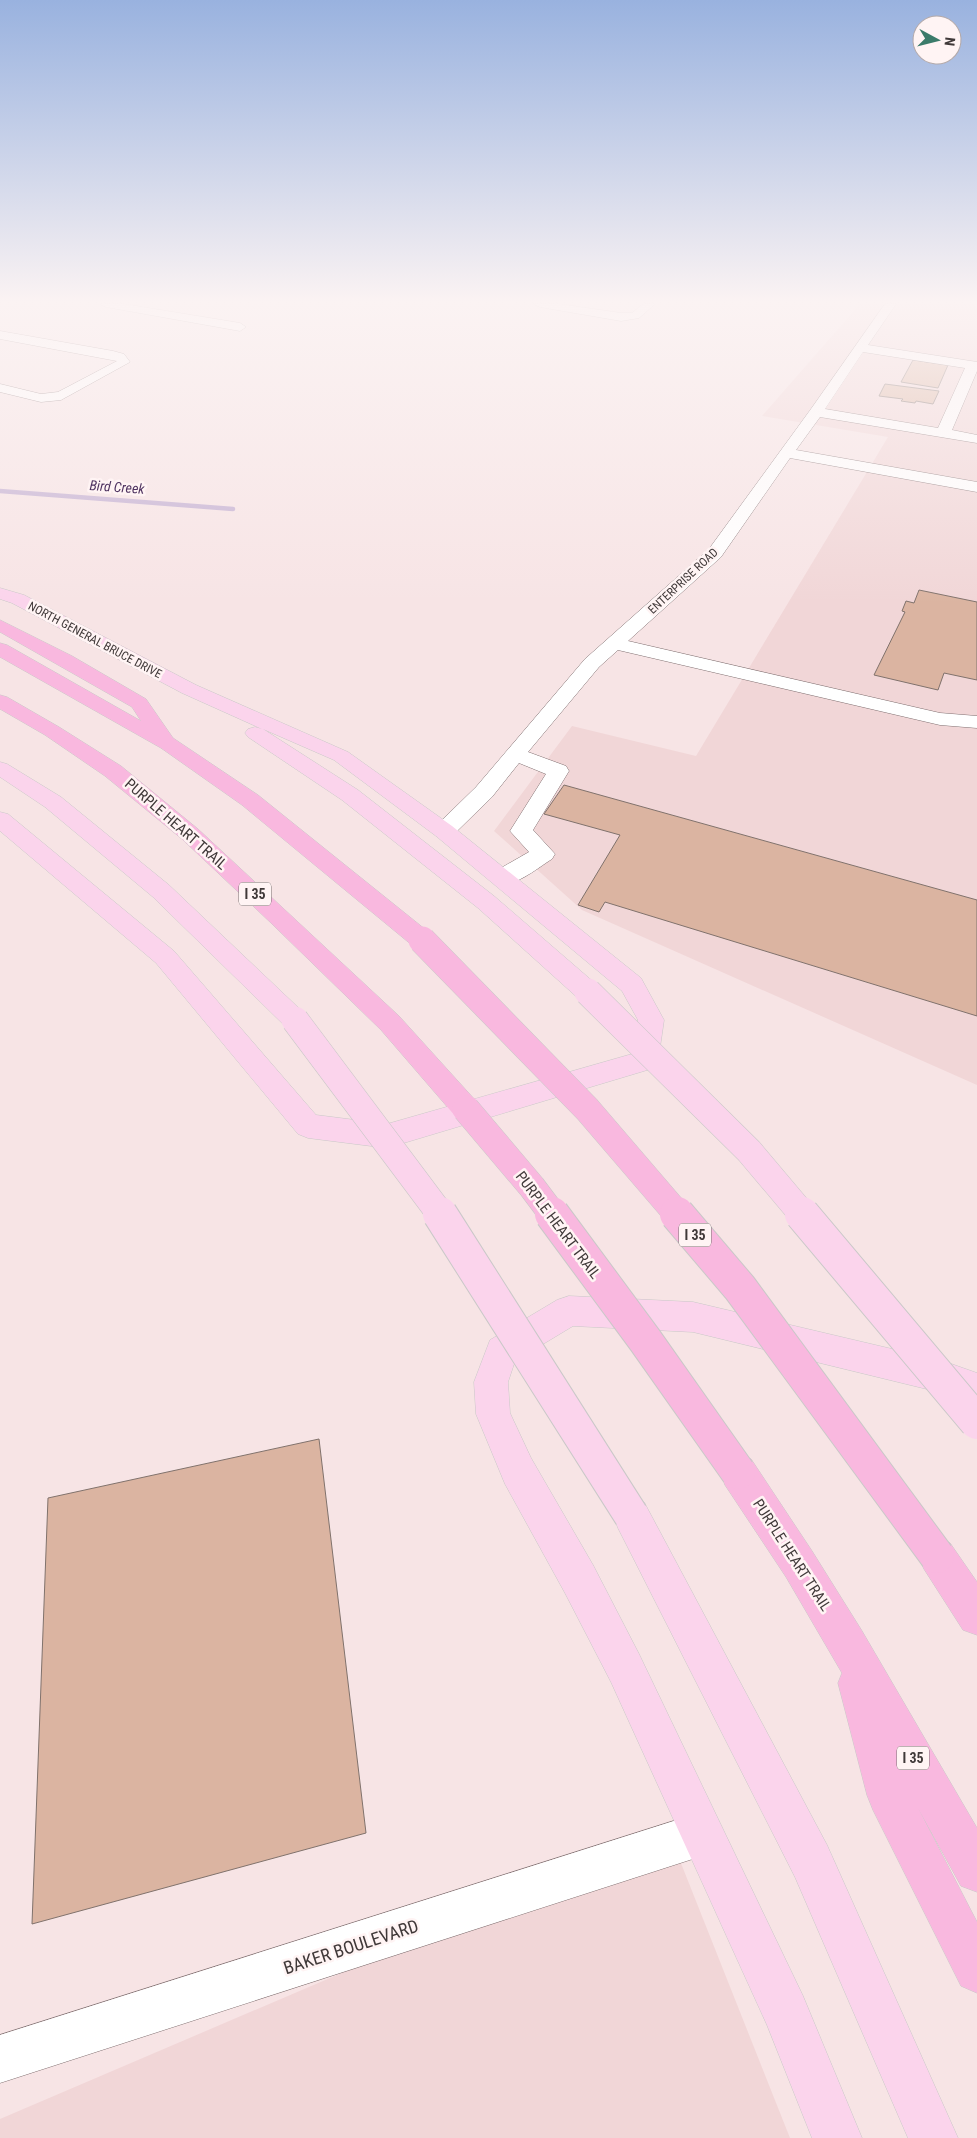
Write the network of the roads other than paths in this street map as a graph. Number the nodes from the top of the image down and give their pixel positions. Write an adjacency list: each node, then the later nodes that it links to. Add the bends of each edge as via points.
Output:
1 (822, 404): 3 (street, ENTERPRISE ROAD)
2 (956, 404): 4 (street)
3 (816, 412): 4 (street); 6 (street, ENTERPRISE ROAD)
4 (943, 434): 5 (street)
5 (977, 439)
6 (786, 453): 7 (street); 10 (street, ENTERPRISE ROAD, via 715,553)
7 (977, 487)
8 (0, 593): 12 (main road, NORTH GENERAL BRUCE DRIVE, via 18,599)
9 (0, 625): 17 (highway, via 139,704)
10 (614, 643): 15 (street, via 940,719); 18 (street, ENTERPRISE ROAD, via 592,663)
11 (0, 649): 17 (highway, I 35)
12 (189, 690): 21 (main road, via 341,756); 24 (main road, bridge, via 350,794 486,902 588,992 749,1151)
13 (0, 701): 16 (highway, PURPLE HEART TRAIL / I 35)
14 (0, 720): 16 (highway)
15 (977, 722)
16 (52, 731): 26 (highway, PURPLE HEART TRAIL / I 35, bridge, via 113,771 190,834 390,1023 532,1187 645,1340 738,1472)
17 (168, 744): 25 (highway, I 35, bridge, via 250,800 422,940 587,1109 740,1288 937,1556)
18 (516, 755): 21 (street, ENTERPRISE ROAD); 22 (street, via 558,770 521,831 544,854)
19 (0, 768): 32 (main road, bridge, via 53,802 161,891 295,1020 450,1226 630,1515 811,1861)
20 (0, 819): 22 (main road, via 165,957 308,1126 387,1136 644,1061 651,1020 632,985)
21 (444, 831): 22 (main road)
22 (502, 878)
23 (977, 1390): 27 (main road, via 943,1377 694,1317 569,1311 502,1351 491,1382 494,1414 518,1471 626,1668)
24 (977, 1422)
25 (977, 1616)
26 (848, 1645): 28 (highway, PURPLE HEART TRAIL / I 35); 29 (highway, via 888,1795)
27 (702, 1834): 30 (street, BAKER BOULEVARD); 31 (main road, via 786,2013)
28 (977, 1870)
29 (977, 1970)
30 (0, 2059)
31 (837, 2138)
32 (933, 2138)

